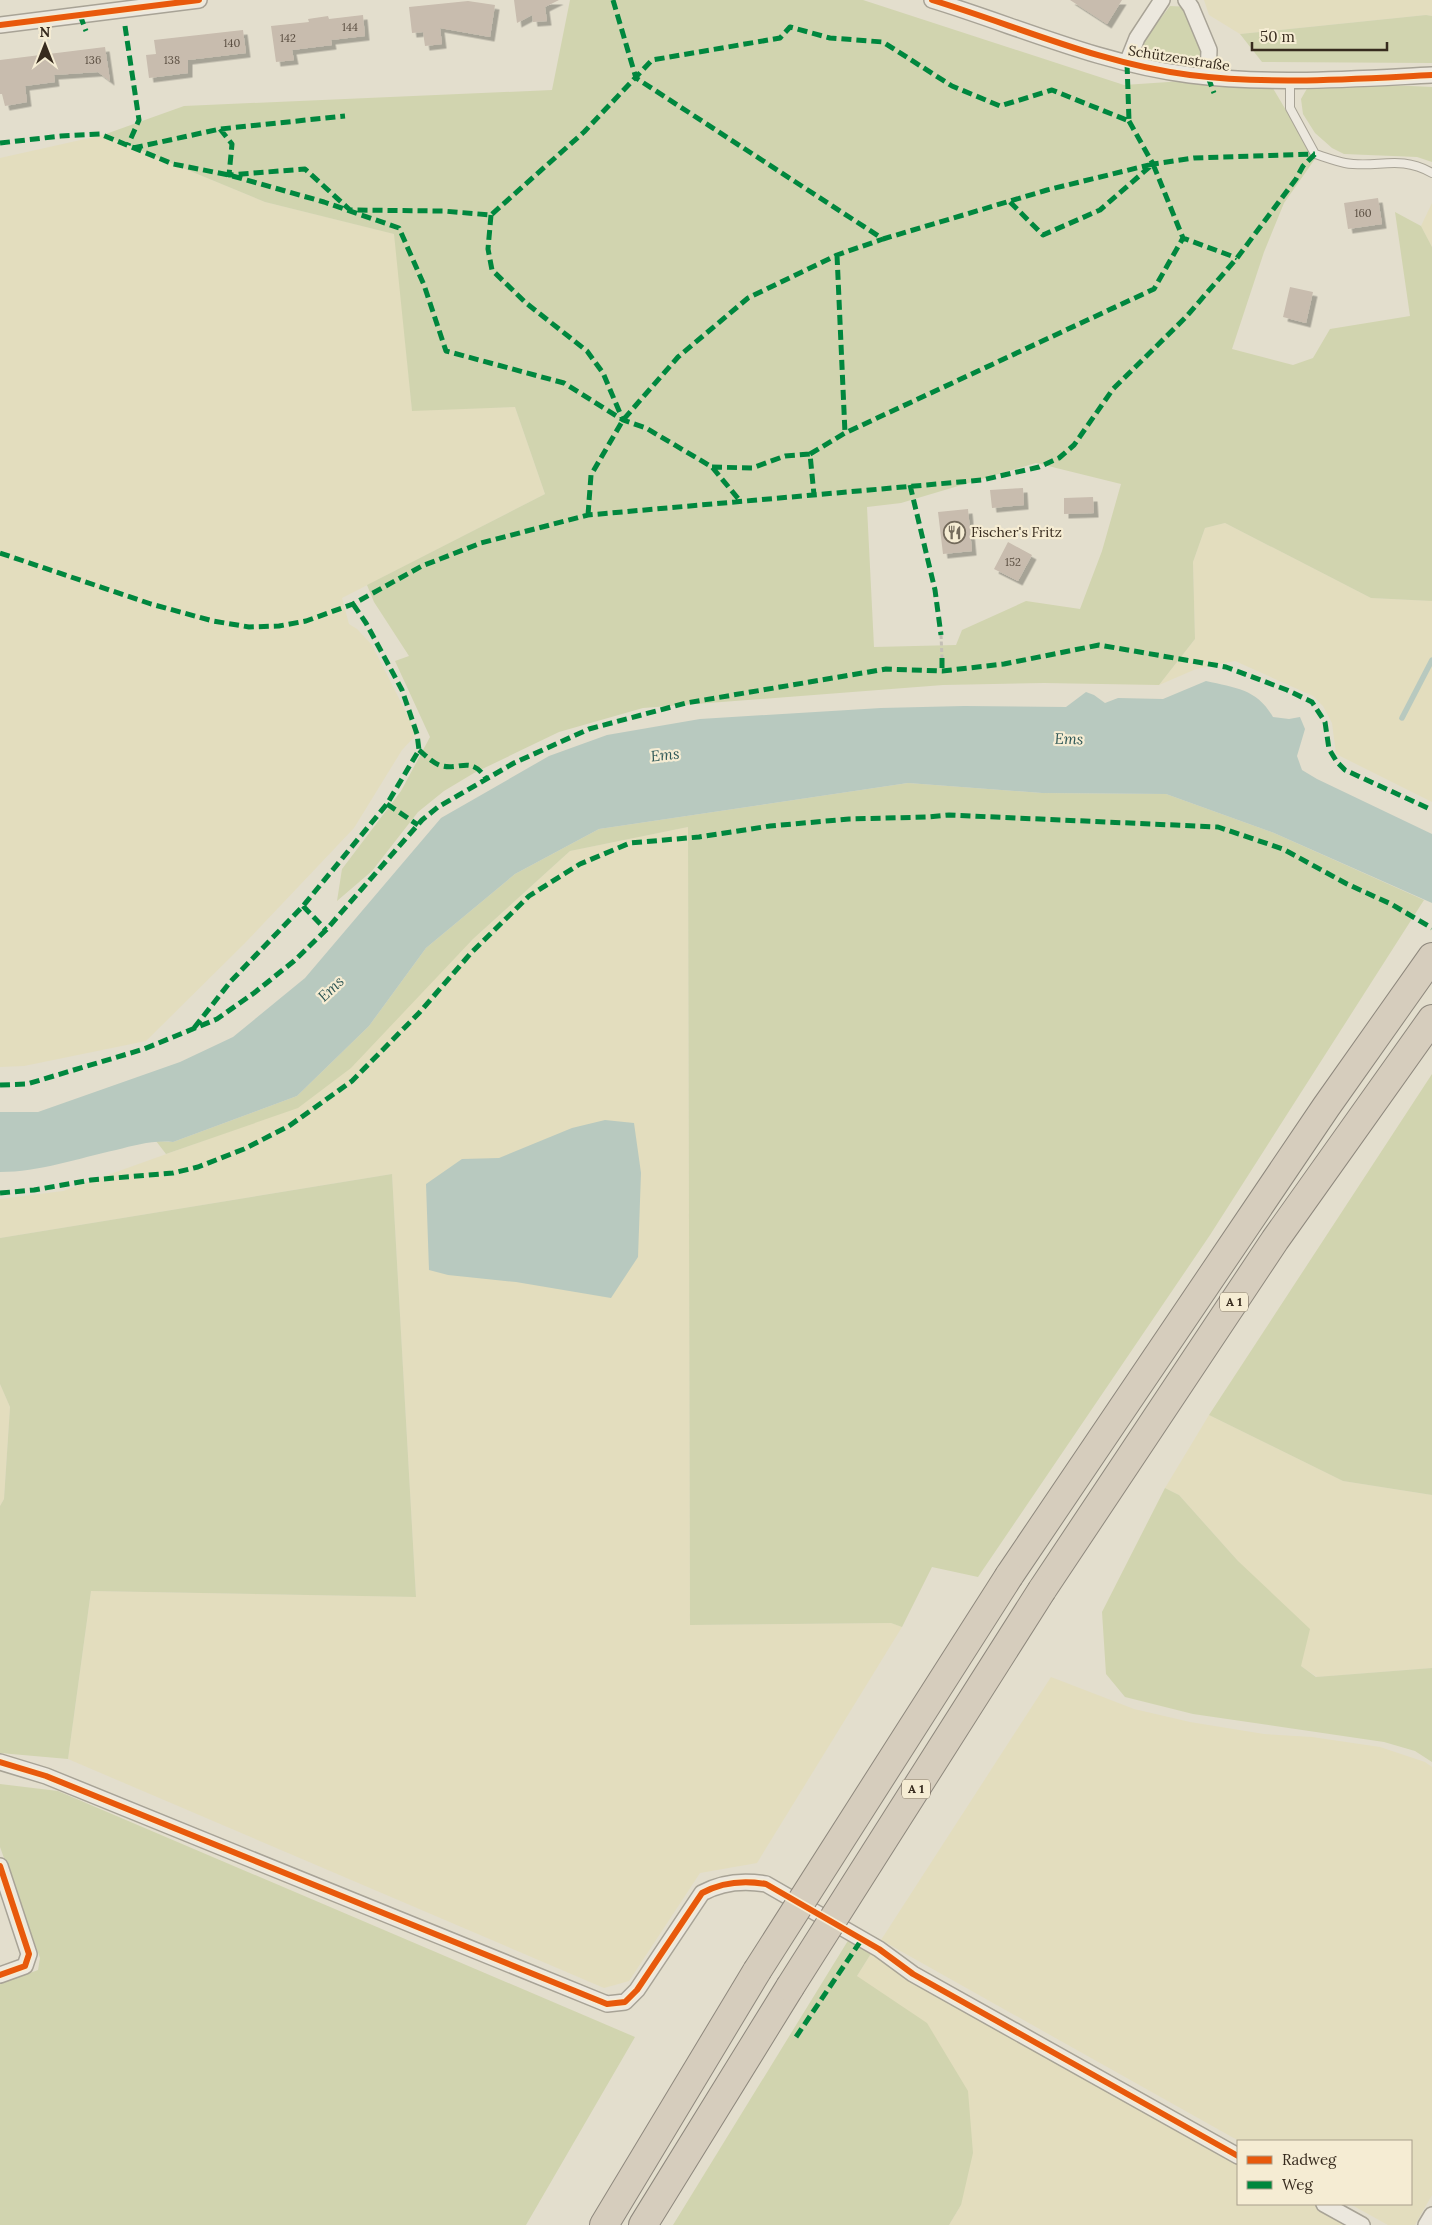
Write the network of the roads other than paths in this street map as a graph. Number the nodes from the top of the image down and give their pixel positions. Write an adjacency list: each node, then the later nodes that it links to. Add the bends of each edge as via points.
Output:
1 (199, 0): 5 (street)
2 (932, 0): 7 (street, Schützenstraße)
3 (1162, 0): 7 (street, via 1137,38)
4 (1186, 0): 9 (street, via 1209,50)
5 (79, 7): 6 (street)
6 (0, 25)
7 (1127, 63): 9 (street, Schützenstraße)
8 (1432, 75): 10 (street, Schützenstraße)
9 (1208, 77): 10 (street, Schützenstraße)
10 (1290, 81): 11 (lane, via 1290,108 1315,154 1346,163 1410,164)
11 (1432, 173)
12 (1432, 957): 20 (highway, A 1, bridge, via 1326,1107 1009,1576 757,1971)
13 (1432, 1019): 21 (highway, A 1, bridge, via 1275,1240 1042,1590)
14 (0, 1762): 17 (street, via 56,1780 606,2004 624,2002 636,1990 702,1893 718,1884 752,1881 766,1884 879,1949 913,1974)
15 (0, 1866): 16 (street, via 29,1954 25,1966)
16 (0, 1975)
17 (1237, 2155)
18 (1326, 2205): 22 (street)
19 (1432, 2215): 23 (street)
20 (604, 2225)
21 (643, 2225)
22 (1362, 2225)
23 (1426, 2225)

